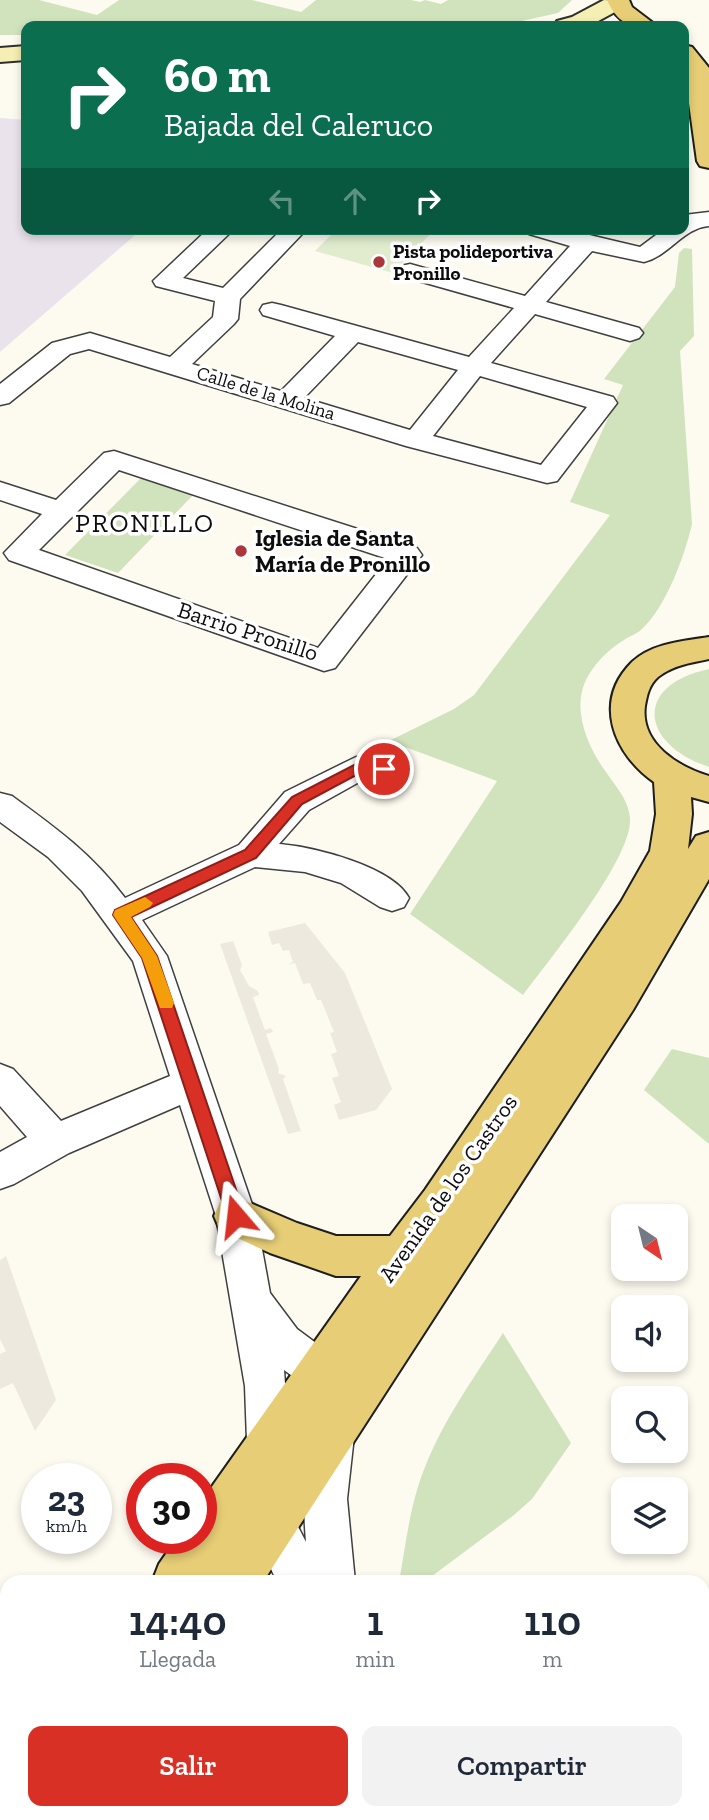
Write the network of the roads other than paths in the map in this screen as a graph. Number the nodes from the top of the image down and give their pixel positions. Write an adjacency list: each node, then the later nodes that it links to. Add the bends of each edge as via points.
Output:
1 (618, 0): 2 (main road); 3 (main road)
2 (582, 21)
3 (639, 21)
4 (689, 43): 5 (main road, via 697,68)
5 (709, 161)
6 (709, 219): 7 (street)
7 (689, 222)
8 (215, 235): 14 (street, via 165,281)
9 (289, 235): 14 (street)
10 (558, 235): 12 (street)
11 (671, 235): 12 (street, via 644,256)
12 (586, 243): 15 (street)
13 (410, 271): 15 (street)
14 (228, 297): 19 (street, via 225,319)
15 (530, 305): 18 (street); 20 (street)
16 (272, 310): 17 (street)
17 (353, 332): 20 (street); 22 (street)
18 (630, 333)
19 (176, 365): 21 (street, Calle de la Molina, via 90,341 61,348); 22 (street, Calle de la Molina)
20 (473, 368): 23 (street); 23 (street, Calle de la Molina, via 604,403 547,475)
21 (0, 397)
22 (287, 400): 23 (street, Calle de la Molina)
23 (416, 440)
24 (0, 491): 25 (street)
25 (61, 511): 25 (street, Barrio Pronillo, via 19,553 324,660 407,555 114,459)
26 (708, 645): 28 (main road, via 654,663 626,696 625,717 632,738 648,758)
27 (384, 769): 31 (street, via 356,769 297,800)
28 (690, 782): 39 (main road, Avenida de los Castros, via 674,814 669,852 635,912 441,1204)
29 (0, 805): 33 (street, via 60,848)
30 (709, 846): 42 (main road, Avenida de los Castros, via 619,999)
31 (251, 854): 32 (street, via 306,859 353,874); 33 (street)
32 (392, 898)
33 (121, 915): 35 (street, via 149,956)
34 (0, 1080): 36 (street)
35 (190, 1084): 36 (street); 38 (street)
36 (55, 1141): 37 (street)
37 (0, 1172)
38 (236, 1216): 39 (main road, via 336,1256); 40 (street)
39 (401, 1256): 41 (main road, Avenida de los Castros)
40 (251, 1301): 41 (street, via 282,1343); 44 (street)
41 (320, 1371): 42 (street); 44 (main road, Avenida de los Castros)
42 (371, 1376): 43 (main road, Avenida de los Castros)
43 (332, 1433): 45 (main road, Avenida de los Castros); 49 (street, via 325,1499)
44 (270, 1442): 45 (street); 46 (main road, Avenida de los Castros)
45 (273, 1522): 47 (main road, Avenida de los Castros); 48 (street)
46 (182, 1575)
47 (238, 1575)
48 (298, 1575)
49 (331, 1575)

